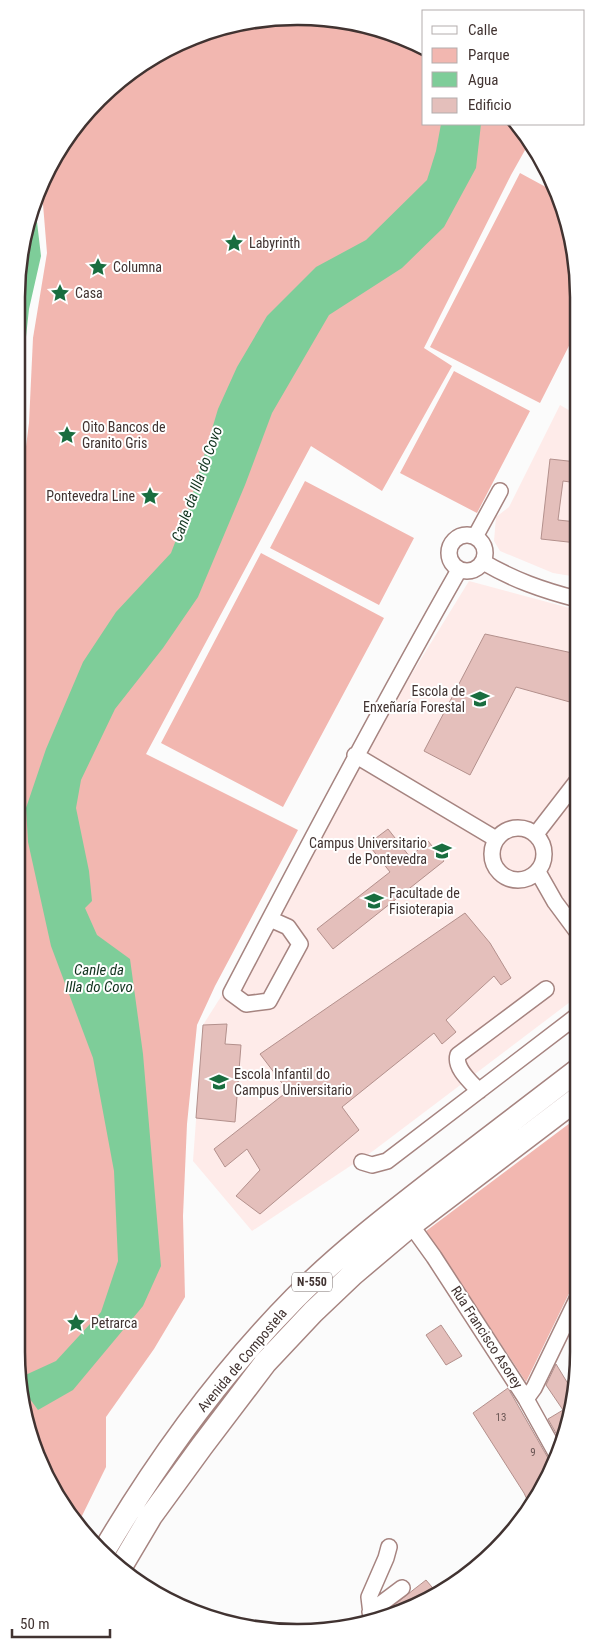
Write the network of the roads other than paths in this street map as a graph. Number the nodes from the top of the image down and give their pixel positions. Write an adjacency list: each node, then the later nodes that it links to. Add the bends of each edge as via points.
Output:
1 (500, 491): 2 (street)
2 (475, 537): 3 (street, via 483,545 485,557); 4 (street, via 456,538 449,547 451,563)
3 (482, 562): 4 (street, via 475,570); 5 (street, via 543,590)
4 (459, 570): 6 (street)
5 (570, 597)
6 (355, 755): 9 (street); 11 (street)
7 (570, 791): 8 (street)
8 (536, 834): 9 (street, via 529,829 510,828); 10 (street, via 545,857)
9 (496, 839): 10 (street, via 492,856 499,872 514,880 523,880)
10 (538, 872): 12 (street)
11 (270, 918): 11 (street, via 231,993 246,1004 269,1001 300,944 288,927)
12 (570, 922)
13 (546, 989): 16 (street, via 458,1055 458,1065)
14 (570, 1021): 16 (street)
15 (570, 1076): 23 (highway, Avenida de Compostela / N-550, via 401,1206 295,1298 248,1349 183,1431 131,1505)
16 (479, 1091): 18 (street, via 387,1161 372,1165)
17 (570, 1104): 19 (highway, Avenida de Compostela / N-550)
18 (362, 1162)
19 (411, 1225): 21 (street, Rúa Francisco Asorey); 25 (highway, Avenida de Compostela / N-550, via 313,1312 266,1363 151,1516)
20 (570, 1314): 21 (street)
21 (526, 1398): 22 (street, Rúa Francisco Asorey)
22 (553, 1447)
23 (107, 1546)
24 (389, 1547): 28 (street, via 369,1597)
25 (124, 1561)
26 (402, 1588): 27 (street)
27 (375, 1613)
28 (371, 1614)

